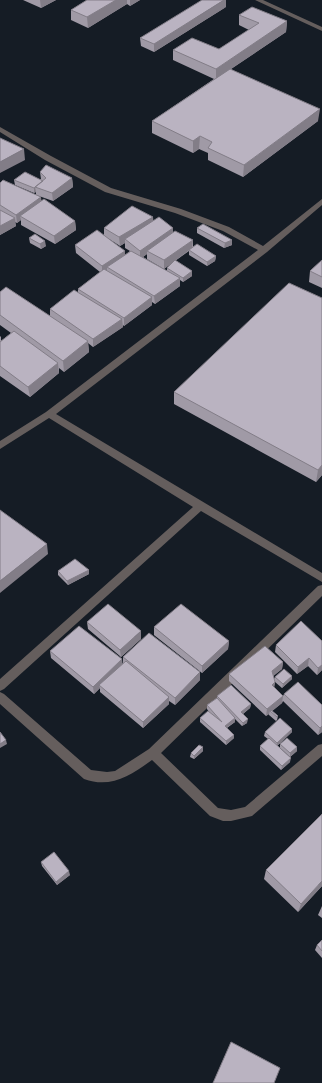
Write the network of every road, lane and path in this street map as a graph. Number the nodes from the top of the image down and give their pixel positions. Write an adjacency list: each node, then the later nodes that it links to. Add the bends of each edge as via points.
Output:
1 (258, 0): 2 (street)
2 (322, 29)
3 (0, 129): 5 (street, via 108,190 178,210 226,229)
4 (322, 201): 5 (street)
5 (264, 250): 6 (street)
6 (49, 414): 7 (street); 8 (street)
7 (0, 446)
8 (200, 506): 9 (street); 11 (street)
9 (322, 578)
10 (322, 589): 14 (street)
11 (0, 686)
12 (0, 697): 14 (street, via 88,775 104,778 120,775)
13 (322, 749): 14 (street, via 248,812 234,816 223,816 214,812)
14 (153, 753)

